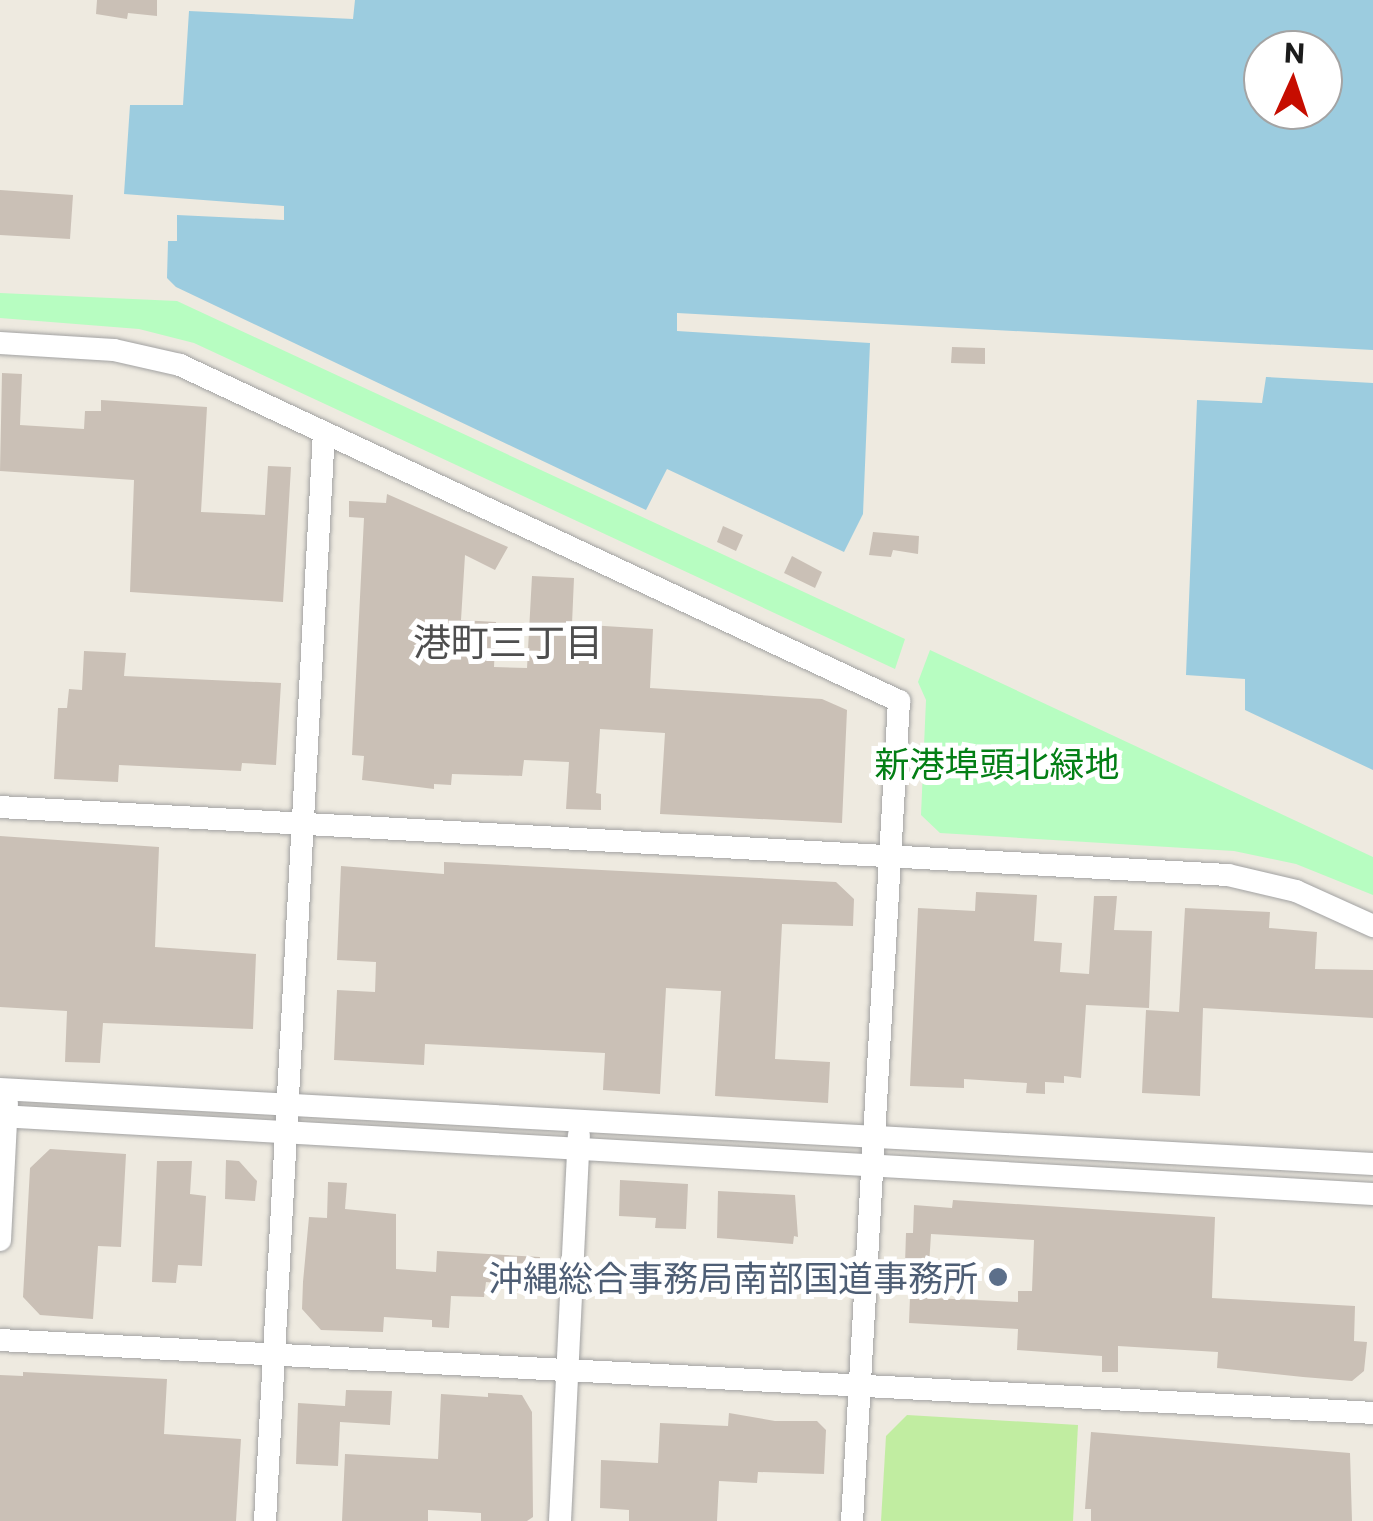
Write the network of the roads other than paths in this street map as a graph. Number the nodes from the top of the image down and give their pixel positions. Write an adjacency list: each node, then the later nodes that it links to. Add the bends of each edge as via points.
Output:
1 (0, 343): 2 (street, via 180,365)
2 (324, 433): 4 (street); 5 (street, via 899,701)
3 (0, 807): 4 (street)
4 (302, 824): 5 (street); 8 (street)
5 (890, 855): 6 (street, via 1228,875 1296,891); 12 (street)
6 (1373, 926)
7 (4, 1089): 8 (street); 9 (street)
8 (288, 1103): 10 (street); 11 (street)
9 (3, 1116): 11 (street); 17 (street)
10 (579, 1119): 12 (street); 13 (street)
11 (286, 1132): 13 (street); 19 (street)
12 (874, 1135): 14 (street); 15 (street)
13 (578, 1149): 15 (street); 20 (street)
14 (1373, 1164)
15 (872, 1166): 16 (street); 21 (street)
16 (1373, 1194)
17 (0, 1240)
18 (0, 1340): 19 (street)
19 (274, 1355): 20 (street); 23 (street)
20 (567, 1370): 21 (street); 24 (street)
21 (860, 1386): 22 (street); 25 (street)
22 (1373, 1413)
23 (265, 1521)
24 (560, 1521)
25 (852, 1521)

